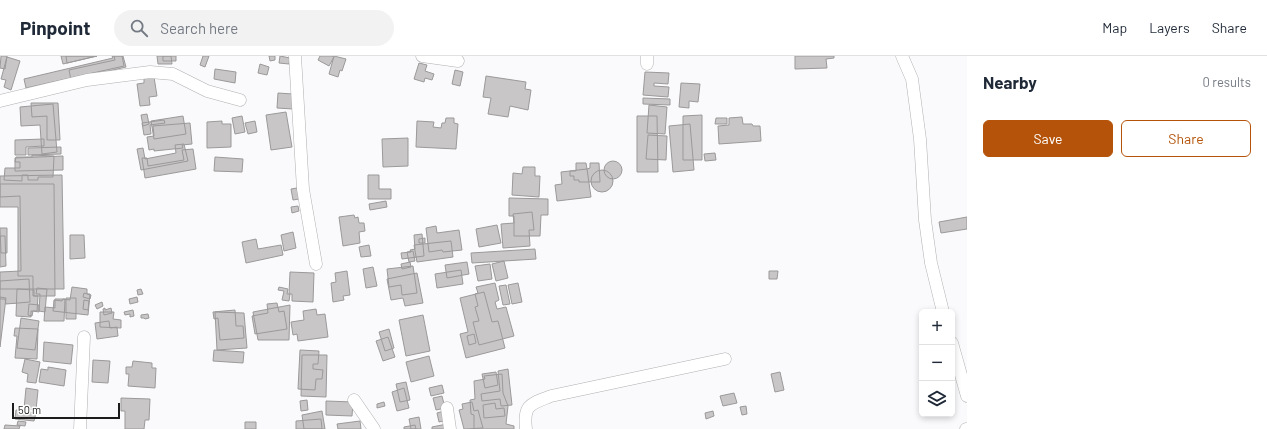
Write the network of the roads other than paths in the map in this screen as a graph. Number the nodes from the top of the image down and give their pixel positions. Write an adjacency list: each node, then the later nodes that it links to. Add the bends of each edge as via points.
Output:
1 (294, 56): 7 (street, via 303,189)
2 (422, 56): 4 (street)
3 (902, 56): 8 (street, via 912,79 920,139 925,220 931,263)
4 (458, 61)
5 (240, 100): 6 (street, via 207,91 172,74 150,72 87,80)
6 (0, 101)
7 (316, 264)
8 (942, 309)
9 (84, 337): 15 (street)
10 (953, 345): 12 (street)
11 (725, 359): 18 (street, via 551,396 527,409)
12 (967, 396)
13 (354, 400): 16 (street)
14 (447, 408): 17 (street)
15 (80, 429)
16 (374, 429)
17 (450, 429)
18 (526, 429)

